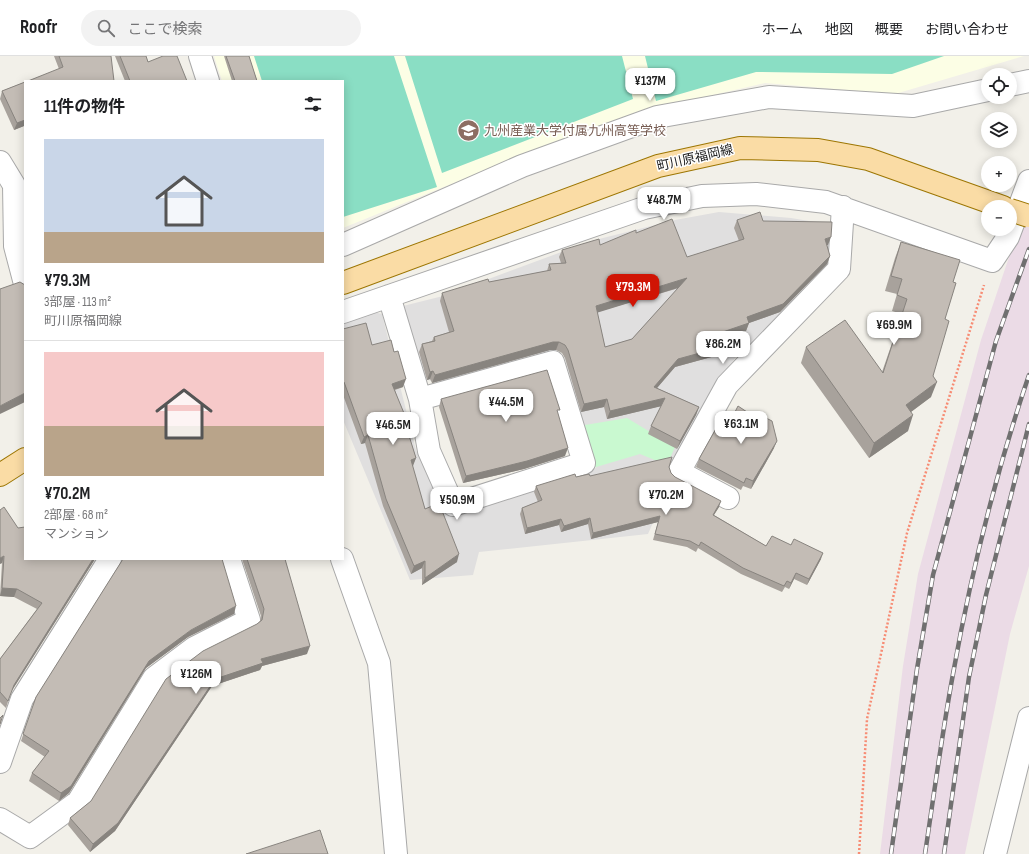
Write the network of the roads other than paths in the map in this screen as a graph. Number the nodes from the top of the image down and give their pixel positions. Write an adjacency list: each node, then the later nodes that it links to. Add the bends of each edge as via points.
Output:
1 (200, 56): 2 (street)
2 (208, 80)
3 (1029, 81): 4 (street)
4 (1017, 84)
5 (981, 91): 12 (street, via 913,106 769,97 657,117 522,166)
6 (0, 162): 13 (street, via 14,185 15,246)
7 (1029, 181): 9 (street, via 1008,237 992,261)
8 (983, 200): 14 (main road, 町川原福岡線, via 868,159 818,150 740,148 658,166)
9 (843, 207): 15 (street, via 826,202 756,194 702,196 644,208); 20 (street, via 839,269 727,385 679,472)
10 (1017, 212): 11 (main road, bridge)
11 (1029, 216)
12 (344, 245)
13 (24, 280)
14 (344, 284)
15 (390, 296): 16 (street); 17 (street)
16 (344, 312)
17 (420, 400): 17 (street, via 429,451 453,504 584,463 553,362)
18 (24, 460): 19 (main road)
19 (0, 475)
20 (728, 498)
21 (109, 560): 25 (street, via 22,699)
22 (229, 560): 26 (street, via 248,620 194,648 154,678 78,802 30,837)
23 (342, 560): 27 (street, via 379,663)
24 (1029, 718): 28 (street)
25 (0, 762)
26 (0, 819)
27 (396, 854)
28 (995, 854)

